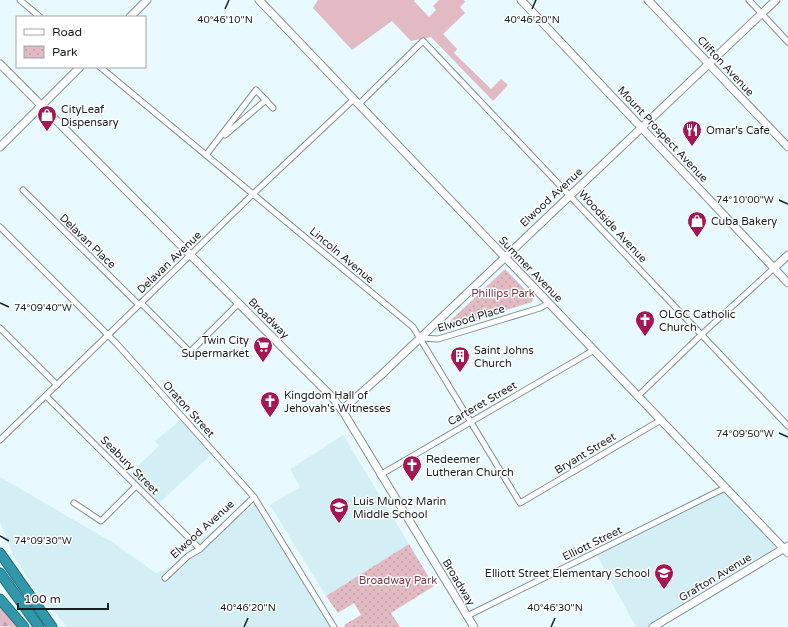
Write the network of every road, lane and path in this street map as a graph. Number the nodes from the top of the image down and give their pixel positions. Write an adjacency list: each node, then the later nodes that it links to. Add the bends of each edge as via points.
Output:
1 (20, 0): 9 (street)
2 (147, 0): 10 (street)
3 (259, 0): 18 (street, Summer Avenue)
4 (521, 0): 21 (street, Mount Prospect Avenue)
5 (648, 0): 14 (street, Clifton Avenue)
6 (749, 0): 8 (street)
7 (776, 0): 8 (street, Elwood Avenue)
8 (761, 14): 12 (street); 14 (street, Elwood Avenue)
9 (39, 16)
10 (131, 16)
11 (424, 41): 18 (street, Delavan Avenue); 28 (street, Woodside Avenue)
12 (788, 42)
13 (0, 64): 19 (street, Broadway)
14 (709, 64): 21 (street, Elwood Avenue); 24 (street, Clifton Avenue)
15 (79, 68): 19 (street)
16 (101, 68): 25 (street, Lincoln Avenue)
17 (266, 100): 20 (street); 22 (street); 22 (street, via 256,90)
18 (356, 102): 27 (street, Delavan Avenue); 32 (street, Summer Avenue)
19 (42, 105): 23 (street); 30 (street, Broadway)
20 (273, 108)
21 (641, 128): 28 (street, Elwood Avenue); 33 (street, Mount Prospect Avenue)
22 (217, 142): 25 (street)
23 (0, 147)
24 (788, 147)
25 (206, 155): 27 (street, Lincoln Avenue)
26 (23, 190): 37 (street, Delavan Place)
27 (254, 194): 30 (street, Delavan Avenue); 41 (street, Lincoln Avenue, via 410,324)
28 (570, 195): 32 (street, Elwood Avenue); 39 (street, Woodside Avenue)
29 (0, 227): 40 (street, Oraton Street)
30 (191, 255): 35 (street, Broadway); 37 (street, Delavan Avenue)
31 (788, 255): 33 (street)
32 (504, 257): 36 (street, Summer Avenue); 41 (street, Elwood Avenue)
33 (774, 268): 34 (street, Mount Prospect Avenue); 39 (street)
34 (788, 283)
35 (239, 303): 37 (street, Delavan Place, via 190,352); 46 (street, Broadway)
36 (548, 303): 41 (street, Elwood Place, via 543,307 438,339); 42 (street, Summer Avenue)
37 (140, 304): 40 (street, Delavan Avenue)
38 (0, 328): 43 (street)
39 (702, 334): 45 (street); 49 (street, Woodside Avenue)
40 (108, 335): 43 (street, Delavan Avenue); 54 (street, Oraton Street)
41 (420, 338): 46 (street, Elwood Avenue); 48 (street, Lincoln Avenue)
42 (594, 350): 45 (street, Summer Avenue); 48 (street, Carteret Street)
43 (57, 385): 44 (street, Delavan Avenue)
44 (46, 396): 50 (street, Delavan Avenue); 52 (street, Seabury Street)
45 (638, 396): 47 (street, Summer Avenue)
46 (342, 410): 51 (street, Broadway)
47 (661, 420): 53 (street, Summer Avenue); 56 (street, Bryant Street)
48 (470, 421): 51 (street, Carteret Street); 56 (street, Lincoln Avenue)
49 (788, 426)
50 (0, 440)
51 (380, 475): 63 (street, Broadway)
52 (136, 486): 55 (street, via 101,521); 57 (street, Seabury Street)
53 (725, 488): 58 (street, Summer Avenue); 63 (street, Elliott Street)
54 (254, 497): 57 (street, Elwood Avenue); 67 (street, Oraton Street)
55 (74, 503)
56 (520, 503)
57 (200, 549): 61 (street, Elwood Avenue, via 188,556)
58 (787, 549): 69 (street, Grafton Avenue)
59 (0, 552): 66 (highway)
60 (0, 573): 65 (highway)
61 (165, 578)
62 (0, 599): 64 (highway)
63 (467, 616): 68 (street, Broadway)
64 (24, 627)
65 (39, 627)
66 (52, 627)
67 (334, 627)
68 (474, 627)
69 (653, 627)

